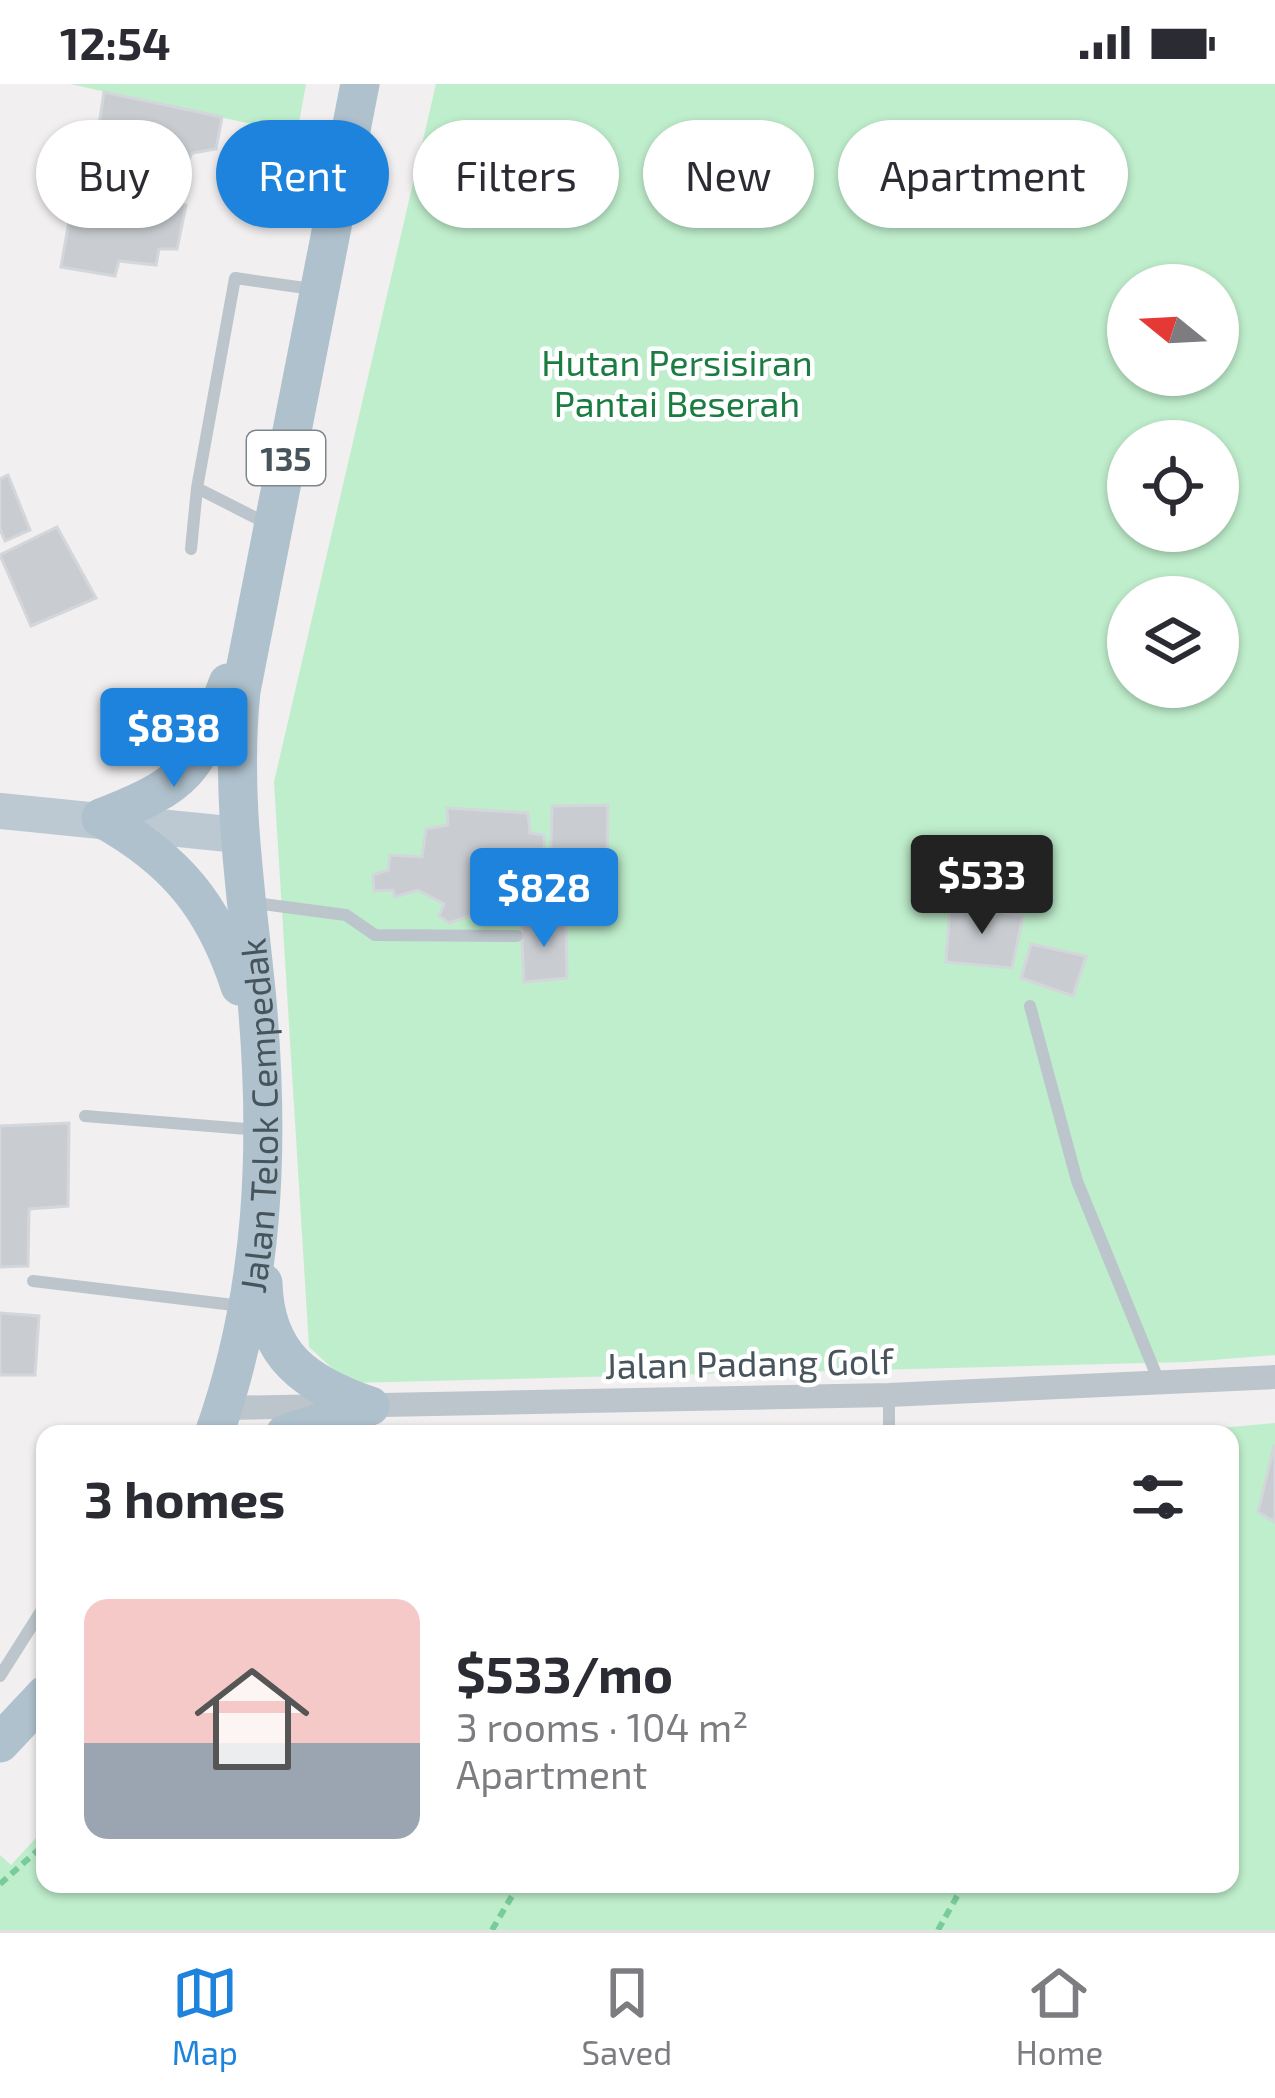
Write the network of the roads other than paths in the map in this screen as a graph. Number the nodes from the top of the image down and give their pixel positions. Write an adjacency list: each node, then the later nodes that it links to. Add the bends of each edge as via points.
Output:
1 (360, 84): 2 (main road, Jalan Telok Cempedak / 135)
2 (319, 290): 3 (lane, via 236,278); 4 (main road, Jalan Telok Cempedak / 135)
3 (197, 488): 4 (lane); 5 (lane)
4 (272, 526): 6 (main road, Jalan Telok Cempedak / 135)
5 (191, 549)
6 (257, 604): 8 (main road, via 194,762 177,785); 9 (main road, Jalan Telok Cempedak / 135, via 236,737)
7 (0, 811): 8 (main road)
8 (100, 818): 9 (main road); 13 (main road, via 164,858 210,910)
9 (238, 835): 10 (main road, Jalan Telok Cempedak / 135)
10 (246, 902): 11 (lane, via 346,915 375,934); 13 (main road, Jalan Telok Cempedak / 135)
11 (517, 936)
12 (1030, 1006): 20 (lane, via 1077,1181)
13 (262, 1067): 15 (main road, Jalan Telok Cempedak / 135)
14 (85, 1116): 15 (lane)
15 (260, 1130): 16 (main road, Jalan Telok Cempedak / 135)
16 (261, 1223): 18 (main road, Jalan Telok Cempedak / 135); 22 (main road, via 263,1304 283,1358 326,1391)
17 (32, 1281): 18 (lane)
18 (249, 1307): 23 (main road, Jalan Telok Cempedak / 135)
19 (1275, 1377): 20 (street, Jalan Padang Golf)
20 (1160, 1385): 21 (street, Jalan Padang Golf)
21 (889, 1395): 22 (street, Jalan Padang Golf); 25 (lane)
22 (370, 1406): 23 (street, Jalan Padang Golf); 24 (main road)
23 (219, 1421)
24 (312, 1425)
25 (890, 1425)
26 (36, 1619): 27 (lane)
27 (0, 1676)
28 (36, 1705): 29 (main road)
29 (0, 1743)

